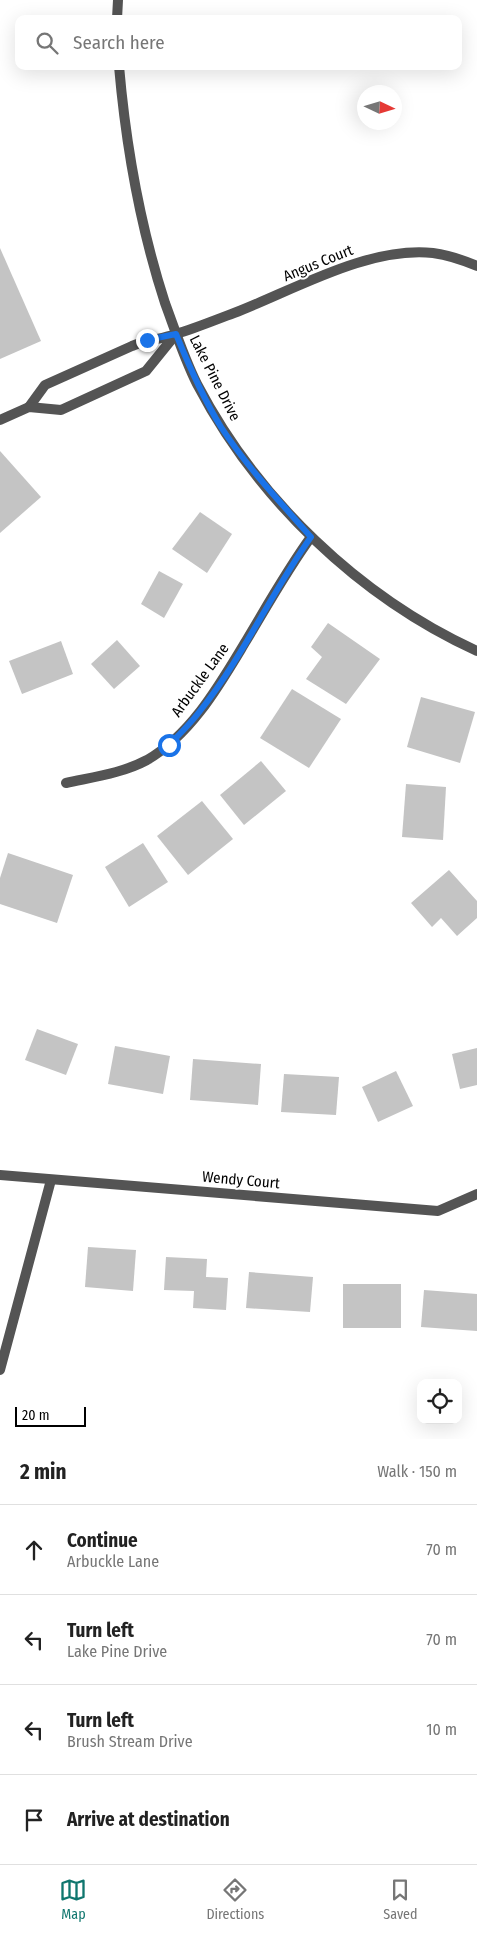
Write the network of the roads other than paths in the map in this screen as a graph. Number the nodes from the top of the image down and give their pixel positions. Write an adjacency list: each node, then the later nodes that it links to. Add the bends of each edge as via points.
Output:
1 (118, 0): 2 (street)
2 (117, 15)
3 (119, 70): 5 (street, Lake Pine Drive, via 124,126 137,199 154,270)
4 (477, 266): 5 (street, Angus Court, via 433,253 376,257)
5 (176, 334): 6 (street, Angus Court, via 147,340 45,385); 6 (street, via 146,371 60,410); 8 (street, Lake Pine Drive, via 197,383 222,428 265,486)
6 (29, 407): 7 (street)
7 (0, 420)
8 (311, 537): 9 (street, Lake Pine Drive, via 376,592); 10 (street, Arbuckle Lane, via 227,673 200,711 169,745 123,770)
9 (477, 651)
10 (66, 783)
11 (0, 1175): 12 (street, Wendy Court)
12 (51, 1180): 13 (street, Wendy Court, via 438,1211); 14 (street)
13 (477, 1194)
14 (0, 1370)

